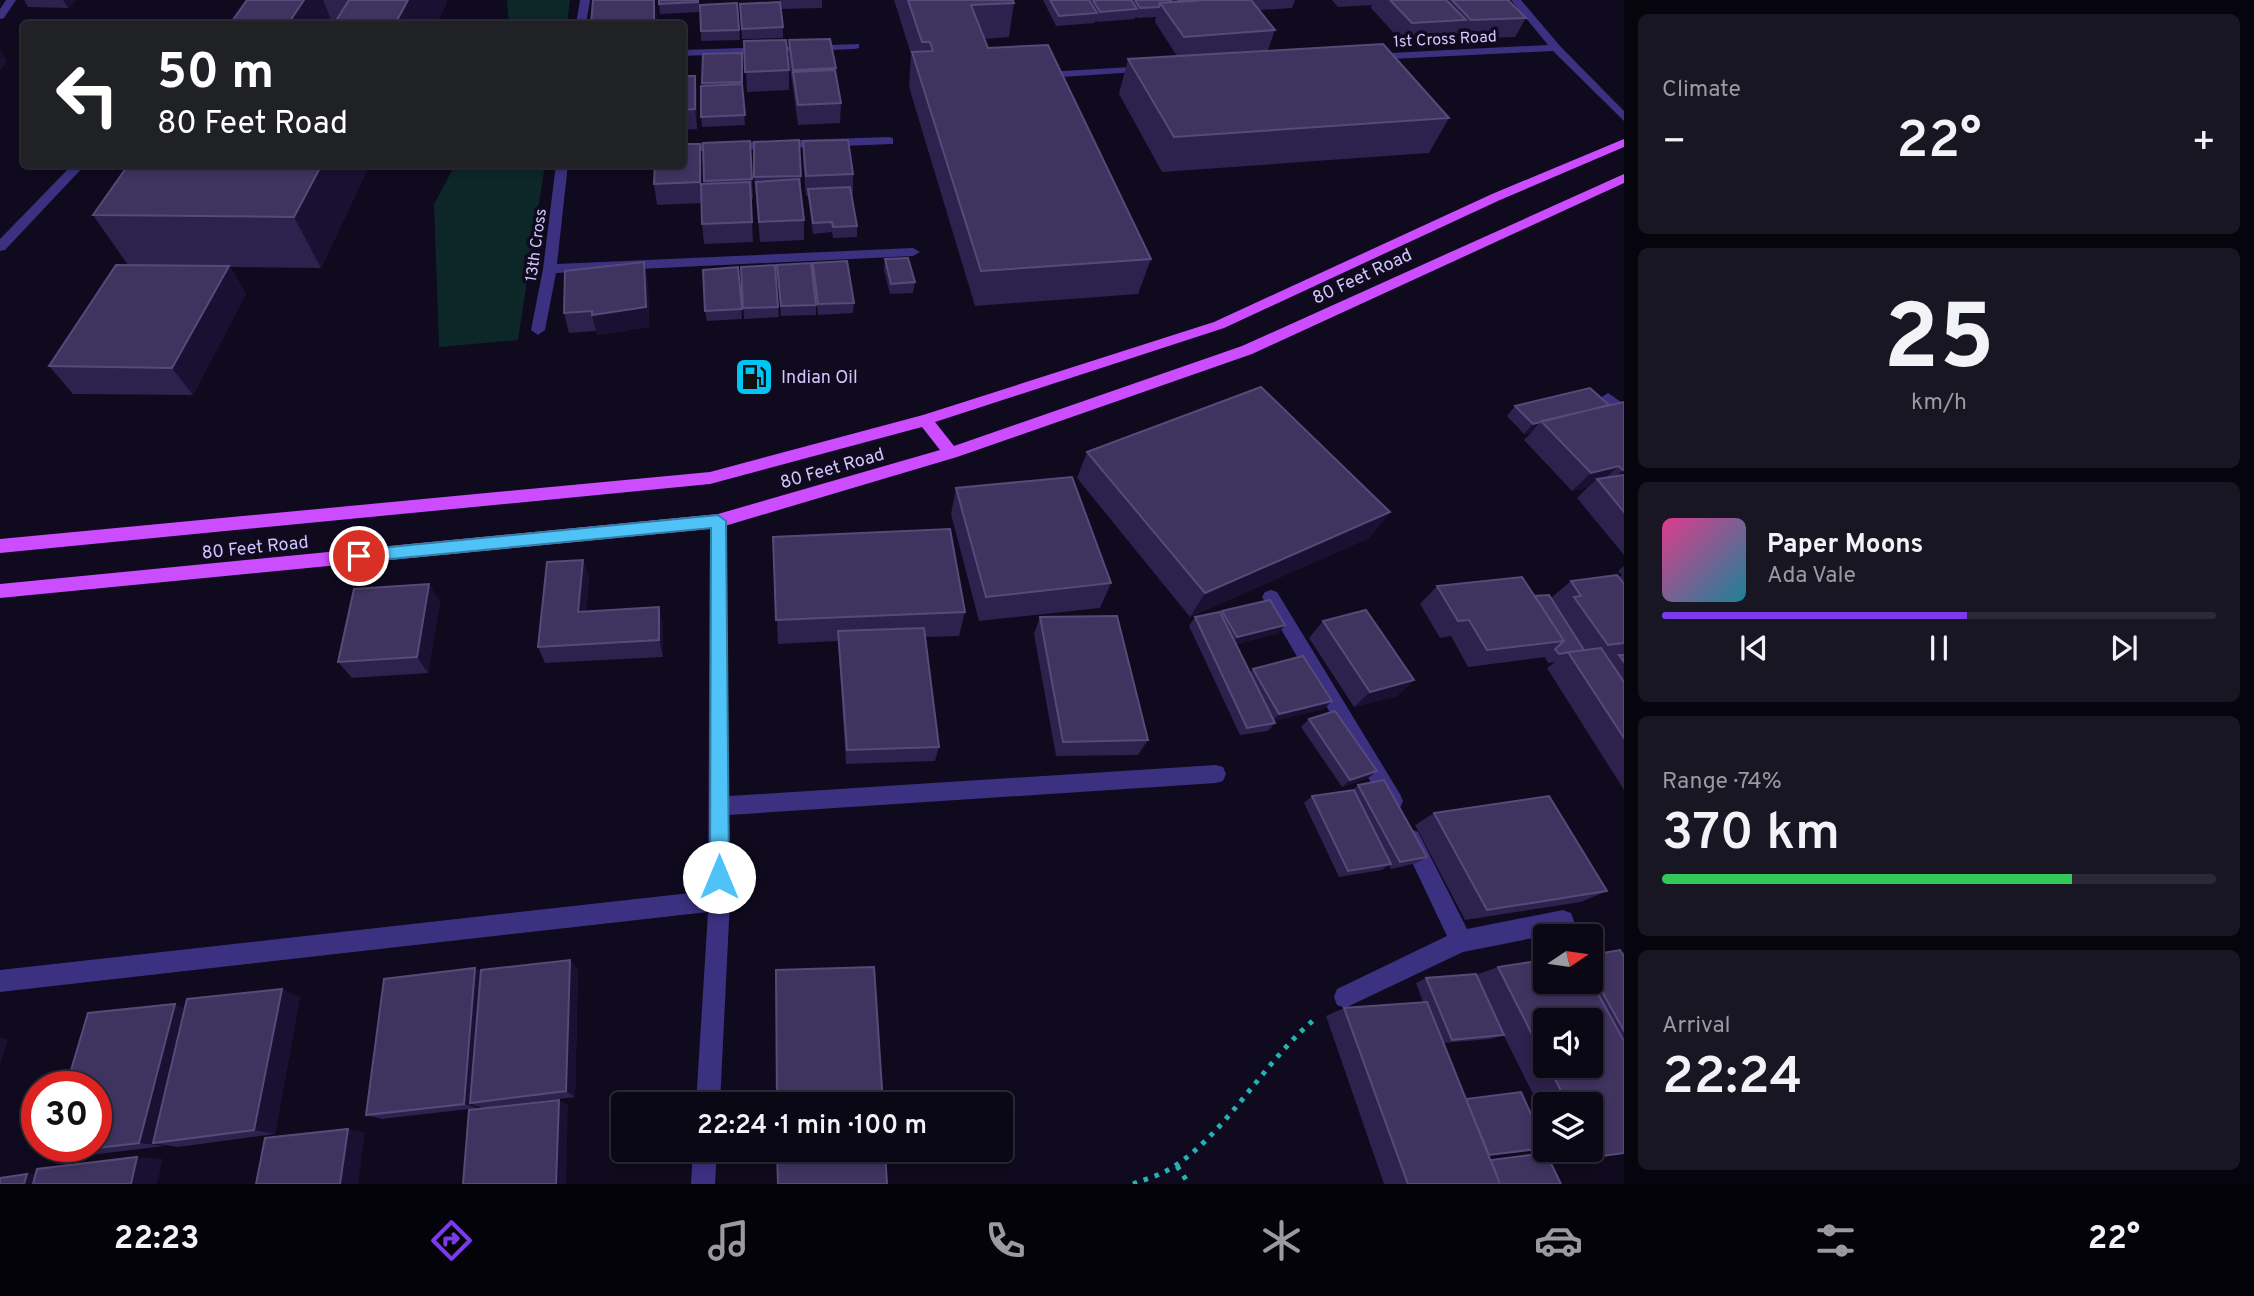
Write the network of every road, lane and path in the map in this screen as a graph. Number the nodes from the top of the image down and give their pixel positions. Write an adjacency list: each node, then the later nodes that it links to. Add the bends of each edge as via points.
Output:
1 (11, 0): 4 (street)
2 (585, 0): 5 (street)
3 (1516, 0): 7 (street)
4 (0, 16)
5 (582, 21)
6 (855, 46): 8 (street)
7 (1556, 48): 9 (street, 1st Cross Road); 12 (street)
8 (686, 54)
9 (1362, 58)
10 (1154, 69): 11 (street)
11 (1047, 75)
12 (1624, 118)
13 (889, 141): 15 (street)
14 (1624, 143): 25 (main road, 80 Feet Road, via 1219,326)
15 (686, 148)
16 (76, 168): 19 (street)
17 (562, 168): 21 (street, 13th Cross)
18 (1624, 178): 26 (main road, 80 Feet Road, via 1247,350)
19 (0, 247)
20 (913, 252): 21 (street)
21 (551, 269): 22 (street, 13th Cross)
22 (538, 330)
23 (1608, 398): 24 (street)
24 (1624, 413)
25 (925, 420): 26 (main road); 28 (main road, 80 Feet Road, via 710,478)
26 (951, 453): 27 (main road, 80 Feet Road)
27 (718, 521): 29 (main road, 80 Feet Road); 32 (street)
28 (0, 545)
29 (0, 591)
30 (1270, 597): 35 (street, via 1392,800)
31 (1216, 774): 32 (street)
32 (720, 806): 33 (street)
33 (719, 900): 36 (street); 38 (street)
34 (1563, 921): 35 (street)
35 (1461, 941): 37 (street)
36 (0, 981)
37 (1345, 998): 40 (path, via 1290,1037 1246,1094)
38 (709, 1092)
39 (704, 1162): 41 (street)
40 (1177, 1166): 42 (path); 43 (path)
41 (703, 1184)
42 (1133, 1184)
43 (1189, 1184)

